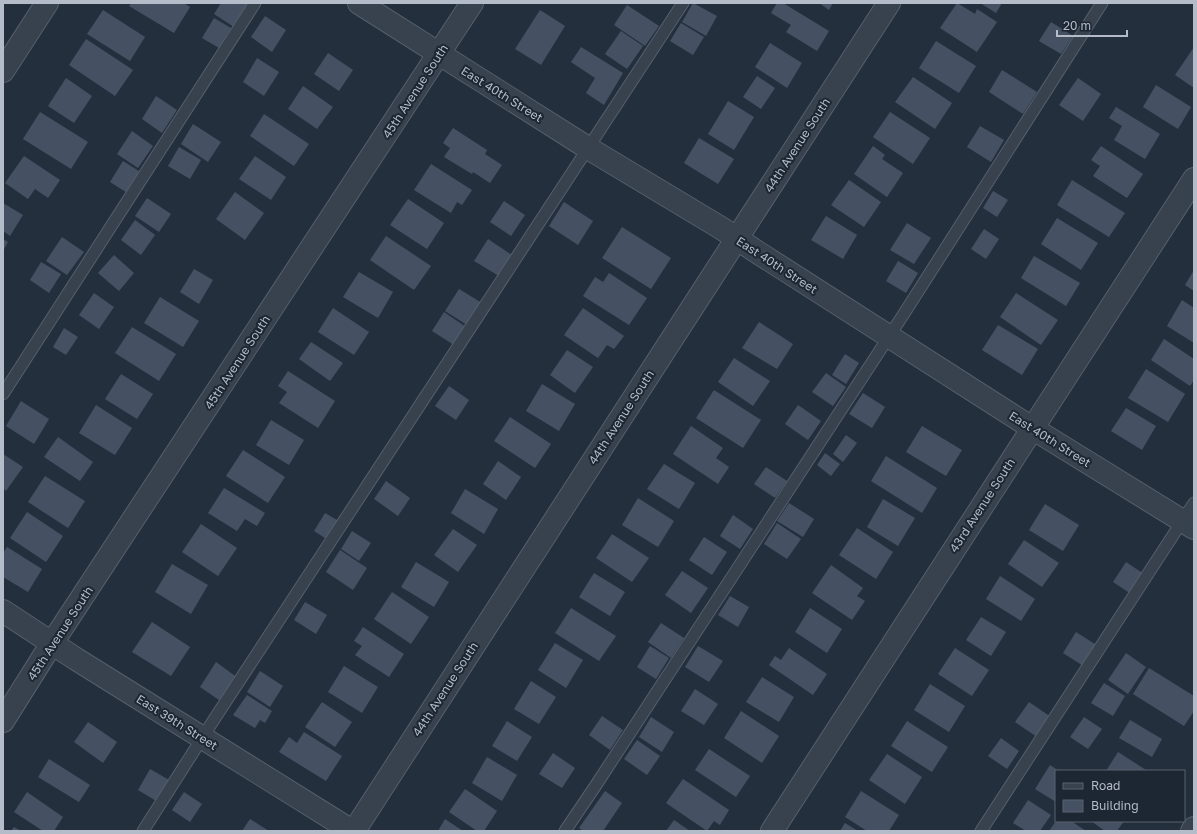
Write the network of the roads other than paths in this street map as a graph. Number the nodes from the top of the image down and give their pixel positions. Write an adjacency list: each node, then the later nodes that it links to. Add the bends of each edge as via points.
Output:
1 (48, 3): 9 (street)
2 (255, 3): 14 (lane)
3 (359, 3): 8 (street, East 40th Street)
4 (472, 3): 8 (street, 45th Avenue South)
5 (683, 3): 10 (lane)
6 (889, 3): 12 (street, 44th Avenue South)
7 (1102, 3): 13 (lane)
8 (439, 54): 10 (street, East 40th Street); 18 (street, 45th Avenue South)
9 (3, 71)
10 (588, 148): 12 (street, East 40th Street); 20 (lane)
11 (1194, 180): 15 (street, 43rd Avenue South)
12 (736, 239): 13 (street, East 40th Street); 23 (street, 44th Avenue South)
13 (889, 336): 15 (street, East 40th Street); 24 (lane)
14 (3, 394)
15 (1032, 428): 16 (street, East 40th Street); 25 (street, 43rd Avenue South)
16 (1190, 517): 26 (lane)
17 (3, 611): 18 (street, East 39th Street)
18 (52, 643): 19 (street, 45th Avenue South); 20 (street, East 39th Street)
19 (3, 721)
20 (203, 738): 22 (lane); 23 (street, East 39th Street)
21 (1194, 828): 27 (street)
22 (143, 831)
23 (353, 831)
24 (565, 831)
25 (772, 831)
26 (981, 831)
27 (1192, 831)

